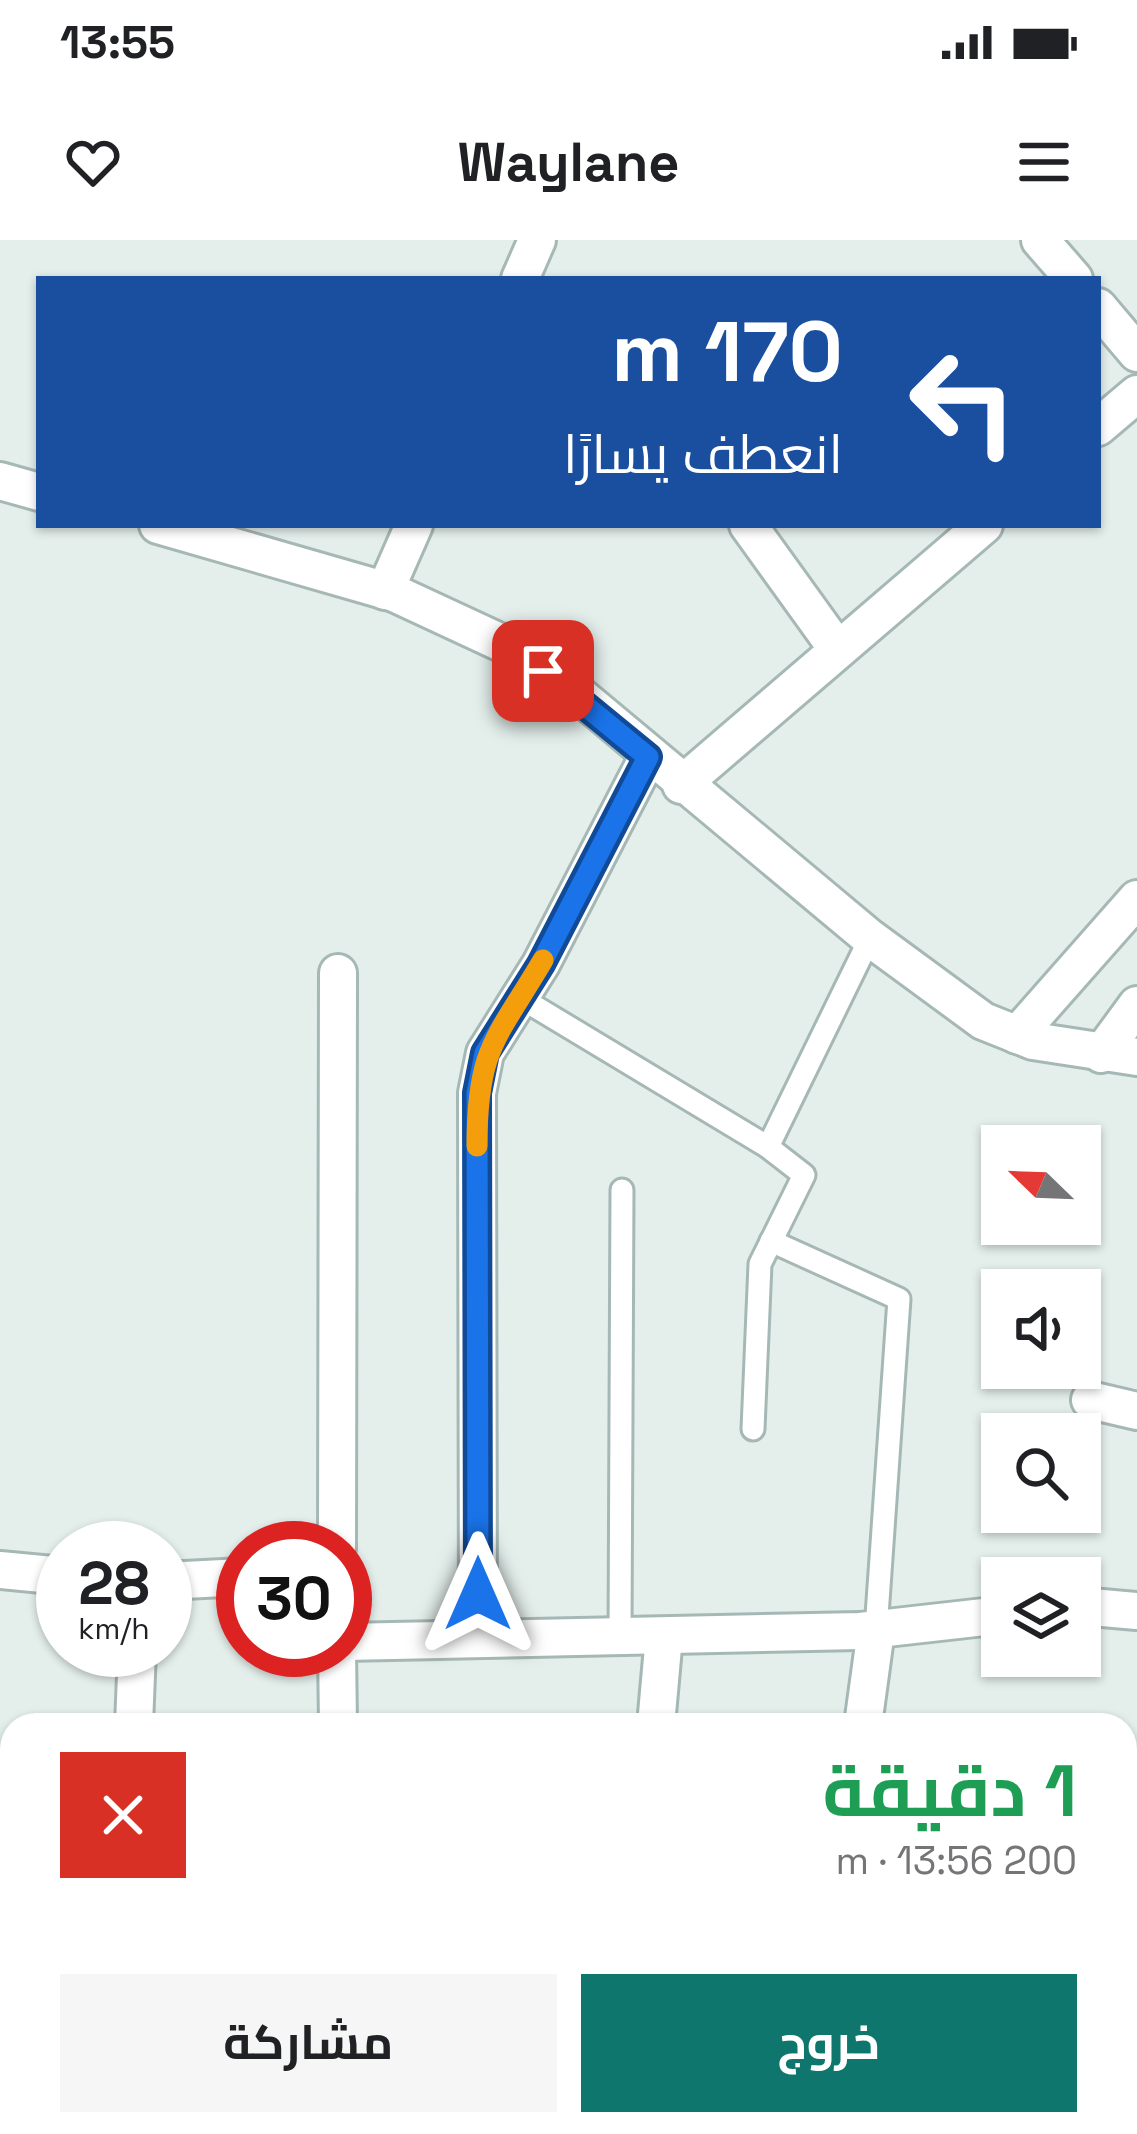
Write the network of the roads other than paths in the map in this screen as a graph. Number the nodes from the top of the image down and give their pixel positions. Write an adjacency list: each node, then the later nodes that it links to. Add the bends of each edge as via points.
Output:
1 (537, 240): 3 (street)
2 (1040, 240): 4 (street)
3 (521, 276)
4 (1071, 276)
5 (1101, 310): 6 (street)
6 (1137, 352)
7 (1137, 394): 8 (street)
8 (1101, 424)
9 (0, 481): 10 (street)
10 (36, 491)
11 (168, 528): 15 (street)
12 (413, 528): 15 (street)
13 (750, 528): 16 (street)
14 (980, 528): 16 (street)
15 (385, 591): 17 (street, via 508,646)
16 (838, 650): 18 (street)
17 (648, 757): 18 (street); 22 (street)
18 (681, 785): 20 (street)
19 (1137, 899): 24 (street)
20 (870, 938): 24 (street, via 982,1021); 26 (lane)
21 (338, 973): 32 (street)
22 (520, 998): 26 (lane); 41 (street, via 485,1053 477,1093)
23 (1137, 1005): 25 (street)
24 (1017, 1035): 25 (street)
25 (1119, 1056)
26 (769, 1147): 28 (lane, via 804,1175)
27 (622, 1190): 39 (lane)
28 (771, 1241): 31 (lane, via 760,1264); 38 (lane, via 899,1299)
29 (1090, 1400): 30 (street)
30 (1137, 1411)
31 (753, 1429)
32 (338, 1521)
33 (0, 1570): 34 (street)
34 (36, 1573)
35 (1101, 1608): 36 (street)
36 (1137, 1611)
37 (981, 1618): 38 (street)
38 (876, 1630): 40 (street); 48 (street)
39 (620, 1636): 40 (street); 41 (street)
40 (664, 1636): 47 (street)
41 (478, 1639): 42 (street)
42 (372, 1641)
43 (136, 1677): 45 (street)
44 (338, 1677): 46 (street)
45 (134, 1713)
46 (338, 1713)
47 (657, 1713)
48 (865, 1713)

